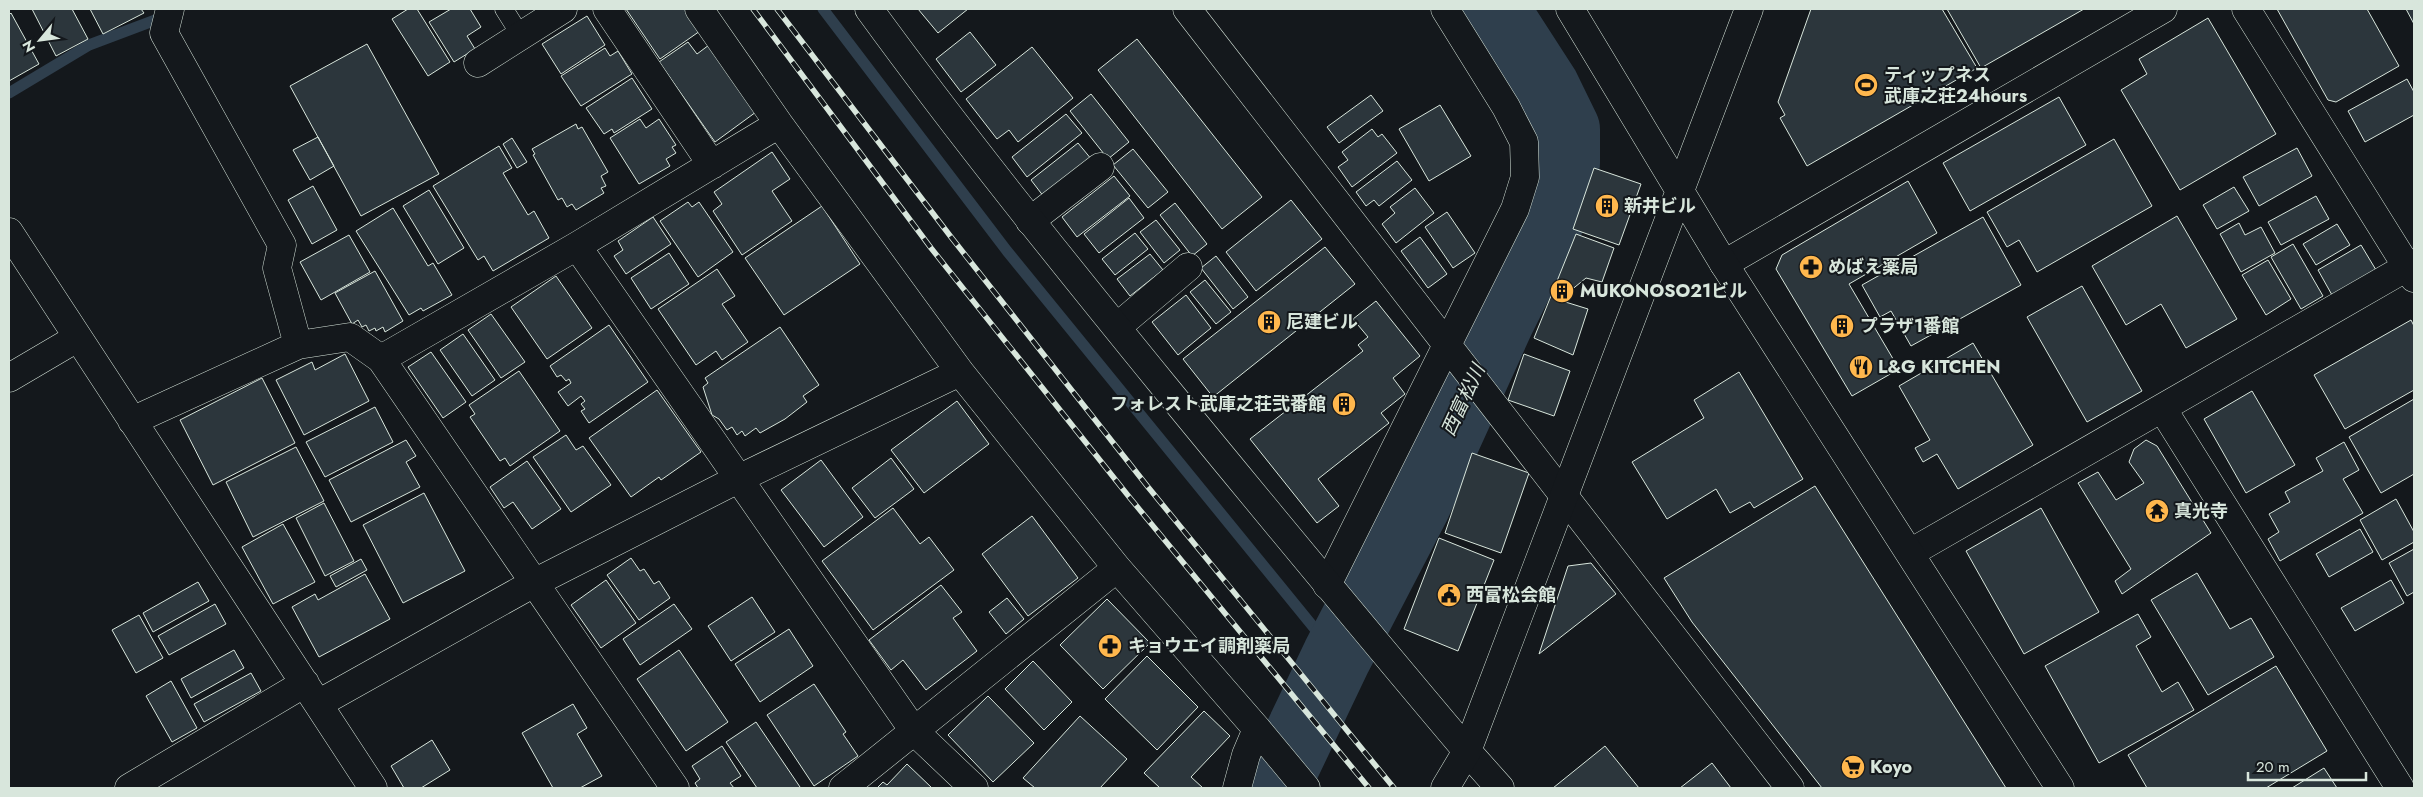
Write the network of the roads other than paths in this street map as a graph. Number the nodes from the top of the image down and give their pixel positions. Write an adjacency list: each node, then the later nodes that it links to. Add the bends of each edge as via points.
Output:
1 (170, 9): 27 (street, via 164,33 282,245 277,268)
2 (504, 9): 13 (lane)
3 (563, 9): 13 (street)
4 (607, 9): 16 (street)
5 (699, 9): 15 (street)
6 (869, 9): 19 (street, via 943,111)
7 (1187, 9): 28 (street)
8 (1445, 9): 28 (street, via 1506,106 1524,142 1525,176 1515,209)
9 (1749, 9): 18 (street)
10 (2163, 9): 22 (street)
11 (2246, 9): 24 (street)
12 (1575, 10): 18 (street)
13 (521, 36): 14 (street)
14 (478, 64)
15 (779, 124): 16 (street); 30 (street)
16 (712, 165): 21 (street)
17 (1100, 166): 19 (street)
18 (1681, 192): 22 (street); 35 (street)
19 (1030, 221): 25 (street)
20 (9, 232): 26 (street)
21 (577, 246): 29 (street); 34 (street)
22 (1724, 264): 36 (street)
23 (1188, 267): 25 (street)
24 (2412, 269): 32 (street)
25 (1116, 328): 39 (street)
26 (77, 338): 31 (street); 33 (street)
27 (298, 345): 29 (street, via 350,337); 33 (street)
28 (1456, 355): 35 (street); 39 (street)
29 (381, 359): 38 (street)
30 (960, 372): 34 (street); 37 (street)
31 (9, 378)
32 (2162, 408): 36 (street); 55 (street)
33 (132, 421): 40 (street)
34 (738, 479): 38 (street); 41 (street)
35 (1564, 497): 43 (street); 53 (street)
36 (1910, 553): 54 (street)
37 (1117, 568): 41 (street); 42 (street)
38 (534, 583): 40 (street); 46 (street)
39 (1335, 594): 43 (street)
40 (311, 694): 44 (street); 45 (street)
41 (914, 732): 47 (street); 48 (street)
42 (1263, 736): 49 (street, via 1246,755); 50 (street)
43 (1467, 751): 51 (street); 52 (street)
44 (130, 788)
45 (373, 788)
46 (676, 788)
47 (843, 788)
48 (974, 788)
49 (1237, 788)
50 (1306, 788)
51 (1446, 788)
52 (1500, 788)
53 (1790, 788)
54 (2060, 788)
55 (2400, 788)

